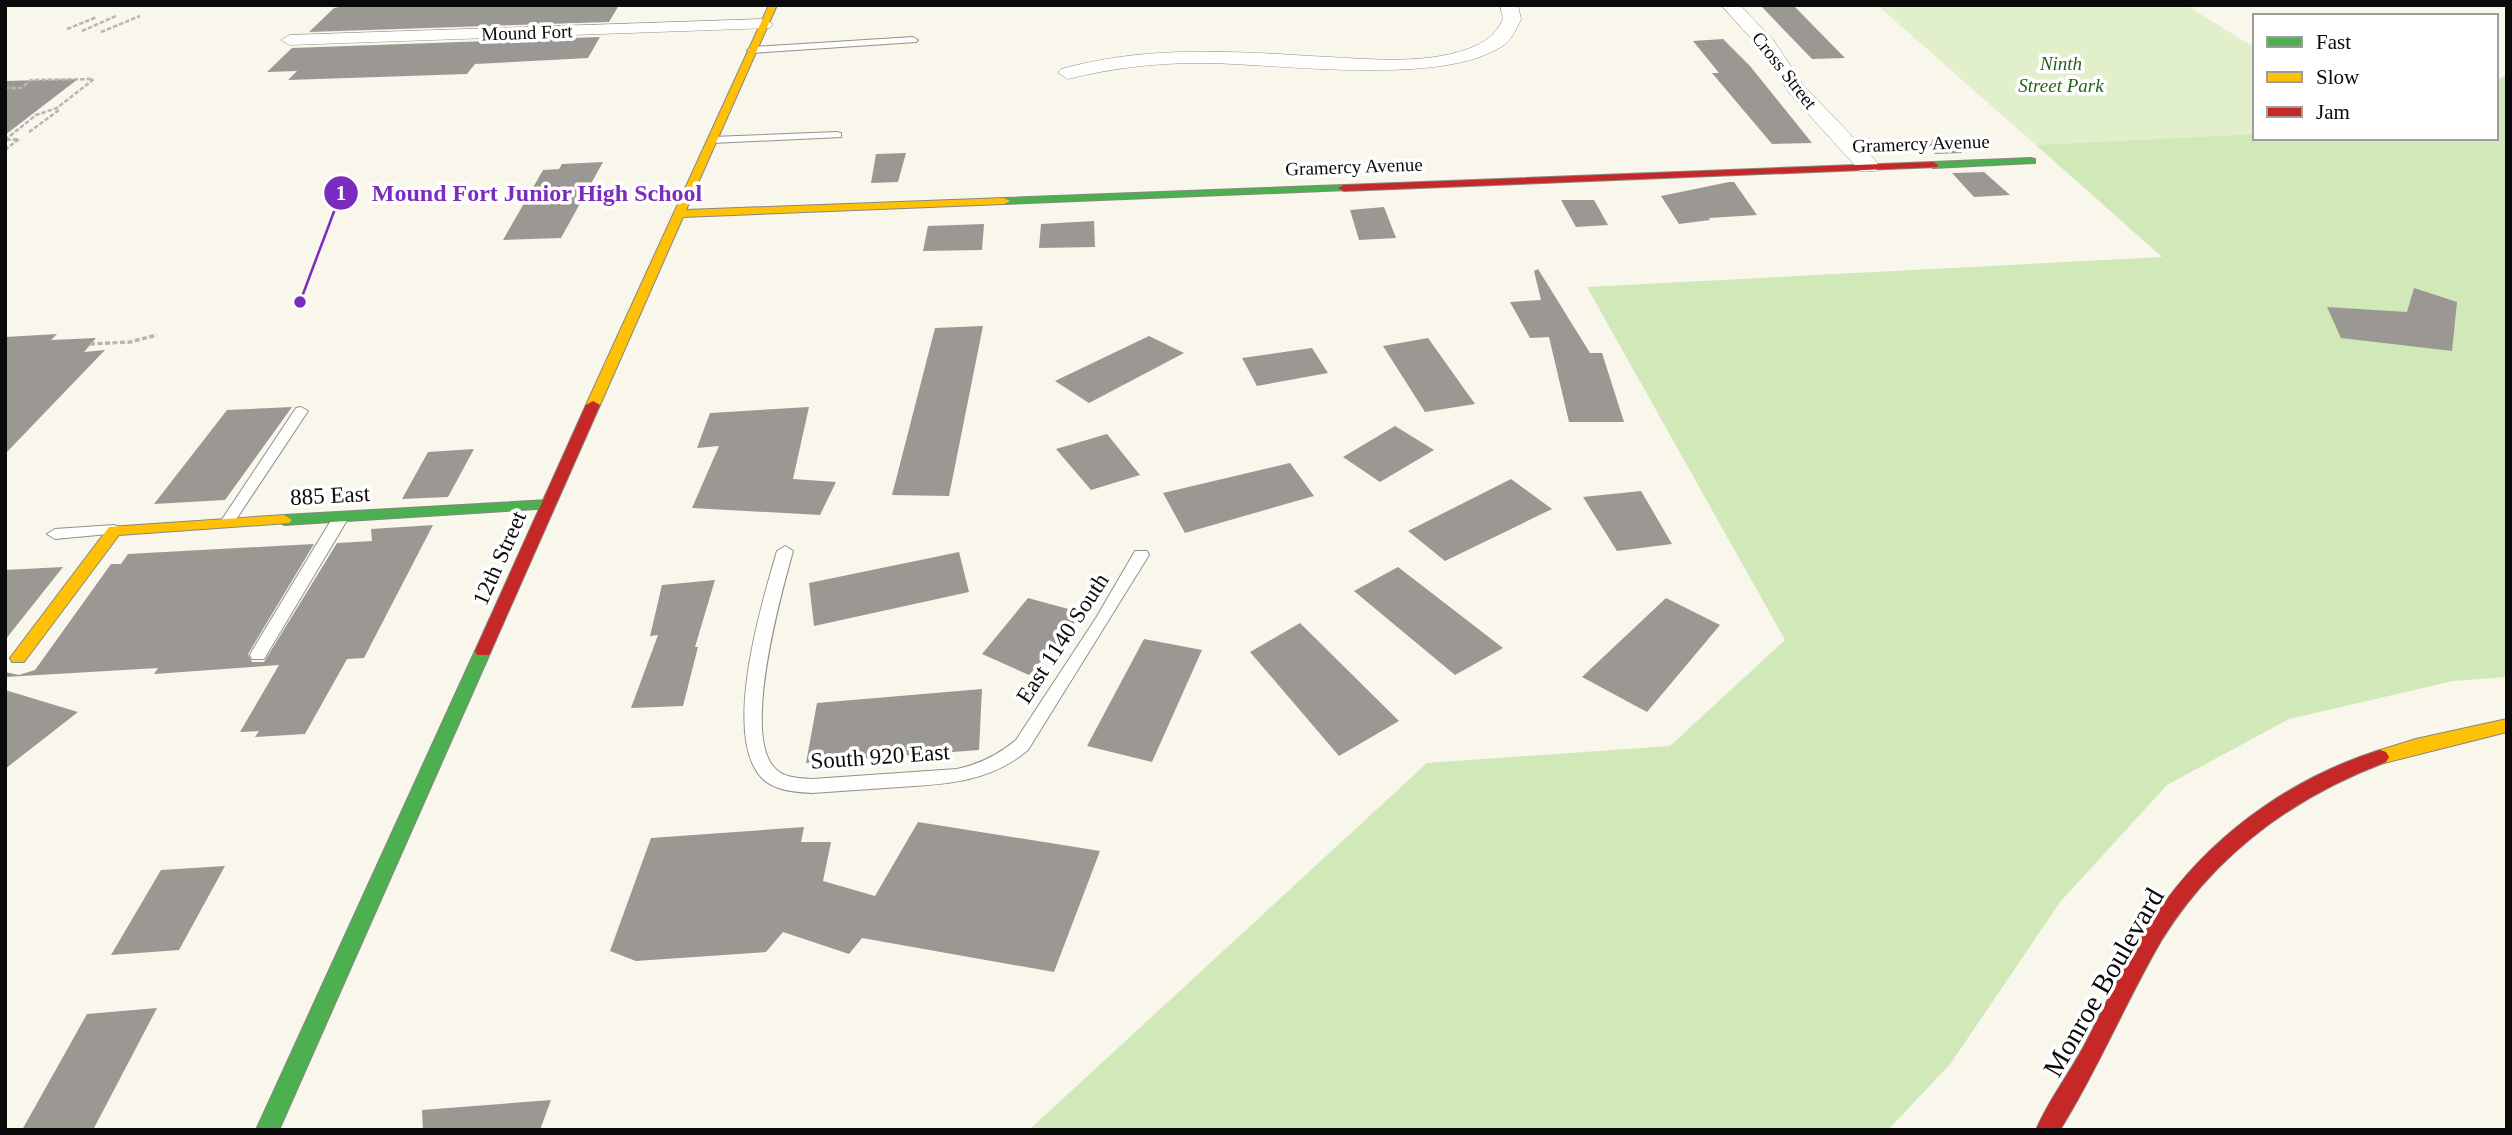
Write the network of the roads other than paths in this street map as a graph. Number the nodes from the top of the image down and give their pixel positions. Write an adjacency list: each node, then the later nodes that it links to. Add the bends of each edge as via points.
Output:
1 (773, 5): 4 (main road, 12th Street)
2 (1509, 5): 8 (street, via 1513,19 1497,41 1448,58 1380,64 1197,59 1105,64)
3 (1730, 5): 12 (street, Cross Street, via 1768,45 1797,90)
4 (764, 24): 5 (street, Mound Fort); 7 (main road, 12th Street)
5 (290, 40)
6 (913, 40): 7 (lane)
7 (752, 50): 10 (main road, 12th Street)
8 (1068, 73)
9 (836, 135): 10 (lane)
10 (712, 140): 13 (main road, 12th Street)
11 (2031, 161): 12 (main road, Gramercy Avenue)
12 (1868, 166): 13 (main road, Gramercy Avenue)
13 (679, 214): 15 (main road, 12th Street)
14 (302, 411): 17 (lane)
15 (548, 505): 16 (main road, 885 East); 26 (main road, 12th Street)
16 (341, 517): 17 (main road, 885 East); 22 (lane)
17 (226, 524): 18 (main road, 885 East)
18 (114, 530): 19 (lane); 23 (main road)
19 (55, 534)
20 (785, 551): 25 (lane, South 920 East, via 759,666 754,744 769,774 789,784 812,786 978,772)
21 (1141, 555): 25 (lane, East 1140 South)
22 (258, 654)
23 (18, 658)
24 (2507, 725): 27 (main road, Monroe Boulevard, via 2384,754 2330,776 2279,804 2232,839 2208,862 2153,937)
25 (1022, 745)
26 (267, 1130)
27 (2047, 1130)

